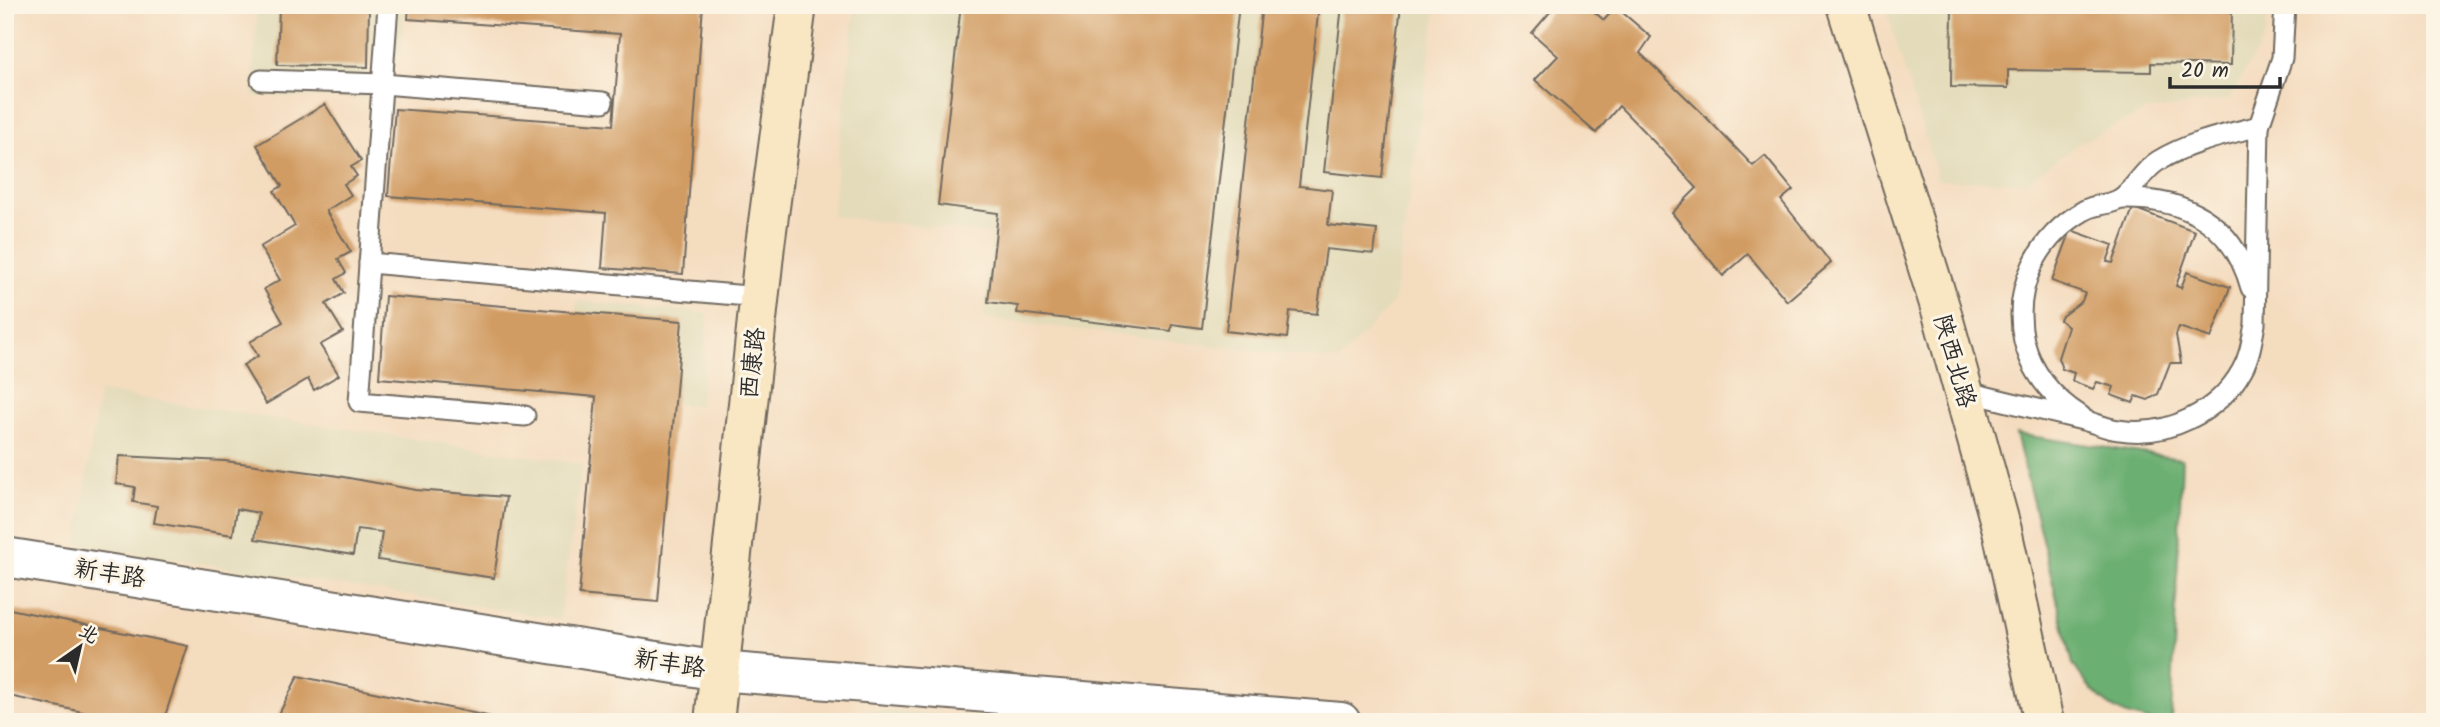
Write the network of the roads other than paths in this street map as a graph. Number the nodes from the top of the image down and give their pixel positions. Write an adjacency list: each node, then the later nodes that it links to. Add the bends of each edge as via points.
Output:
1 (388, 5): 6 (lane)
2 (797, 5): 11 (main road, 西康路)
3 (1846, 5): 14 (main road, 陕西北路)
4 (2285, 5): 8 (lane, via 2282,58)
5 (261, 80): 6 (lane)
6 (383, 84): 7 (lane); 10 (lane)
7 (603, 102)
8 (2259, 126): 9 (lane, via 2199,142 2157,162); 12 (lane)
9 (2120, 199): 12 (lane, via 2148,198 2175,204 2215,226 2237,252); 13 (lane, via 2087,209 2057,229 2032,264 2021,304 2022,329 2027,353)
10 (369, 263): 11 (lane); 16 (lane, via 359,402)
11 (759, 297): 19 (main road, 西康路)
12 (2254, 299): 17 (lane, via 2250,349 2230,388 2215,403 2160,430 2120,430)
13 (2046, 387): 15 (lane); 17 (lane)
14 (1963, 391): 15 (lane); 22 (main road, 陕西北路, via 2002,530)
15 (2040, 410): 17 (lane)
16 (525, 416)
17 (2091, 422)
18 (5, 557): 19 (street, 新丰路)
19 (719, 671): 20 (main road, 西康路); 21 (street, 新丰路)
20 (714, 722)
21 (1341, 722)
22 (2044, 722)

